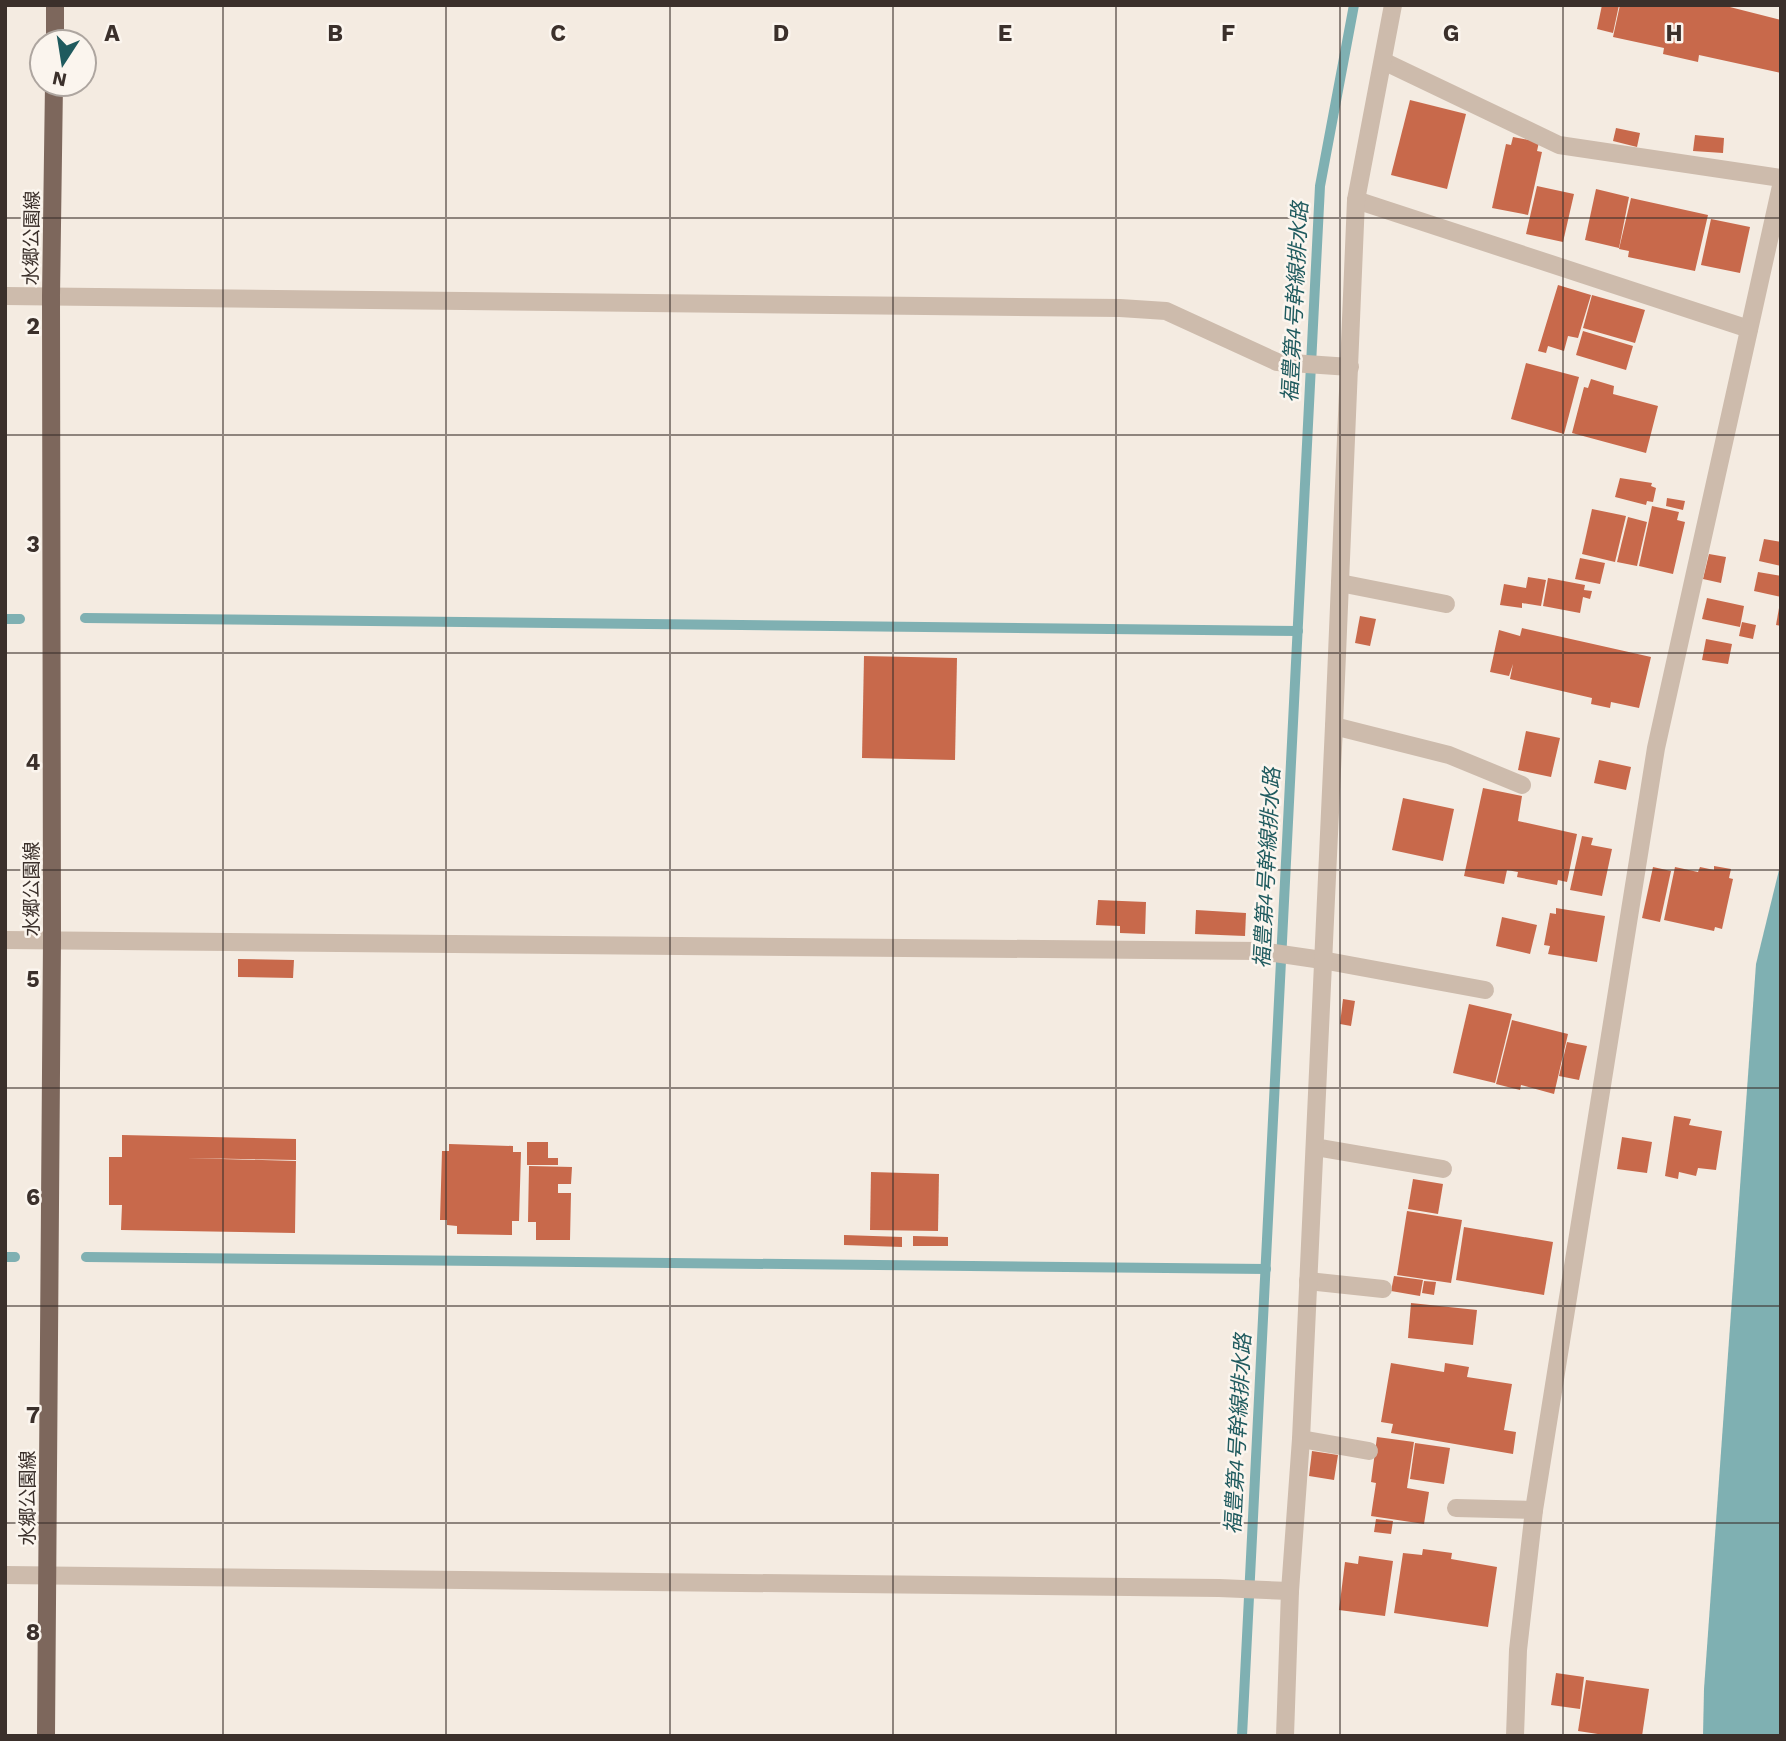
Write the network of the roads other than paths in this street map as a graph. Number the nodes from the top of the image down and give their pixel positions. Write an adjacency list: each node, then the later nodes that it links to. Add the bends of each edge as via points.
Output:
1 (55, 5): 3 (main road)
2 (1393, 5): 4 (street)
3 (55, 28)
4 (1383, 61): 6 (street, via 1559,145); 8 (street)
5 (54, 98): 10 (main road, 水郷公園線)
6 (1781, 178)
7 (1781, 186): 11 (street)
8 (1356, 200): 11 (street); 12 (street)
9 (5, 296): 10 (street)
10 (51, 296): 12 (street, via 1166,311 1277,362); 18 (main road, 水郷公園線)
11 (1749, 329): 28 (street, via 1656,748)
12 (1342, 366): 13 (street)
13 (1340, 583): 14 (street); 15 (street)
14 (1446, 604)
15 (1334, 726): 16 (street, via 1449,755); 19 (street)
16 (1522, 785)
17 (5, 940): 18 (street)
18 (52, 940): 19 (street, via 1260,951); 30 (main road, 水郷公園線)
19 (1322, 960): 20 (street); 21 (street)
20 (1485, 989)
21 (1315, 1147): 22 (street); 23 (street)
22 (1443, 1169)
23 (1308, 1281): 24 (street); 25 (street)
24 (1383, 1289)
25 (1301, 1439): 26 (street); 31 (street)
26 (1369, 1451)
27 (1456, 1508): 28 (street)
28 (1534, 1510): 34 (street, via 1518,1650)
29 (5, 1575): 30 (street)
30 (48, 1575): 31 (street); 32 (main road, 水郷公園線)
31 (1282, 1591): 33 (street)
32 (46, 1736)
33 (1285, 1736)
34 (1515, 1736)

